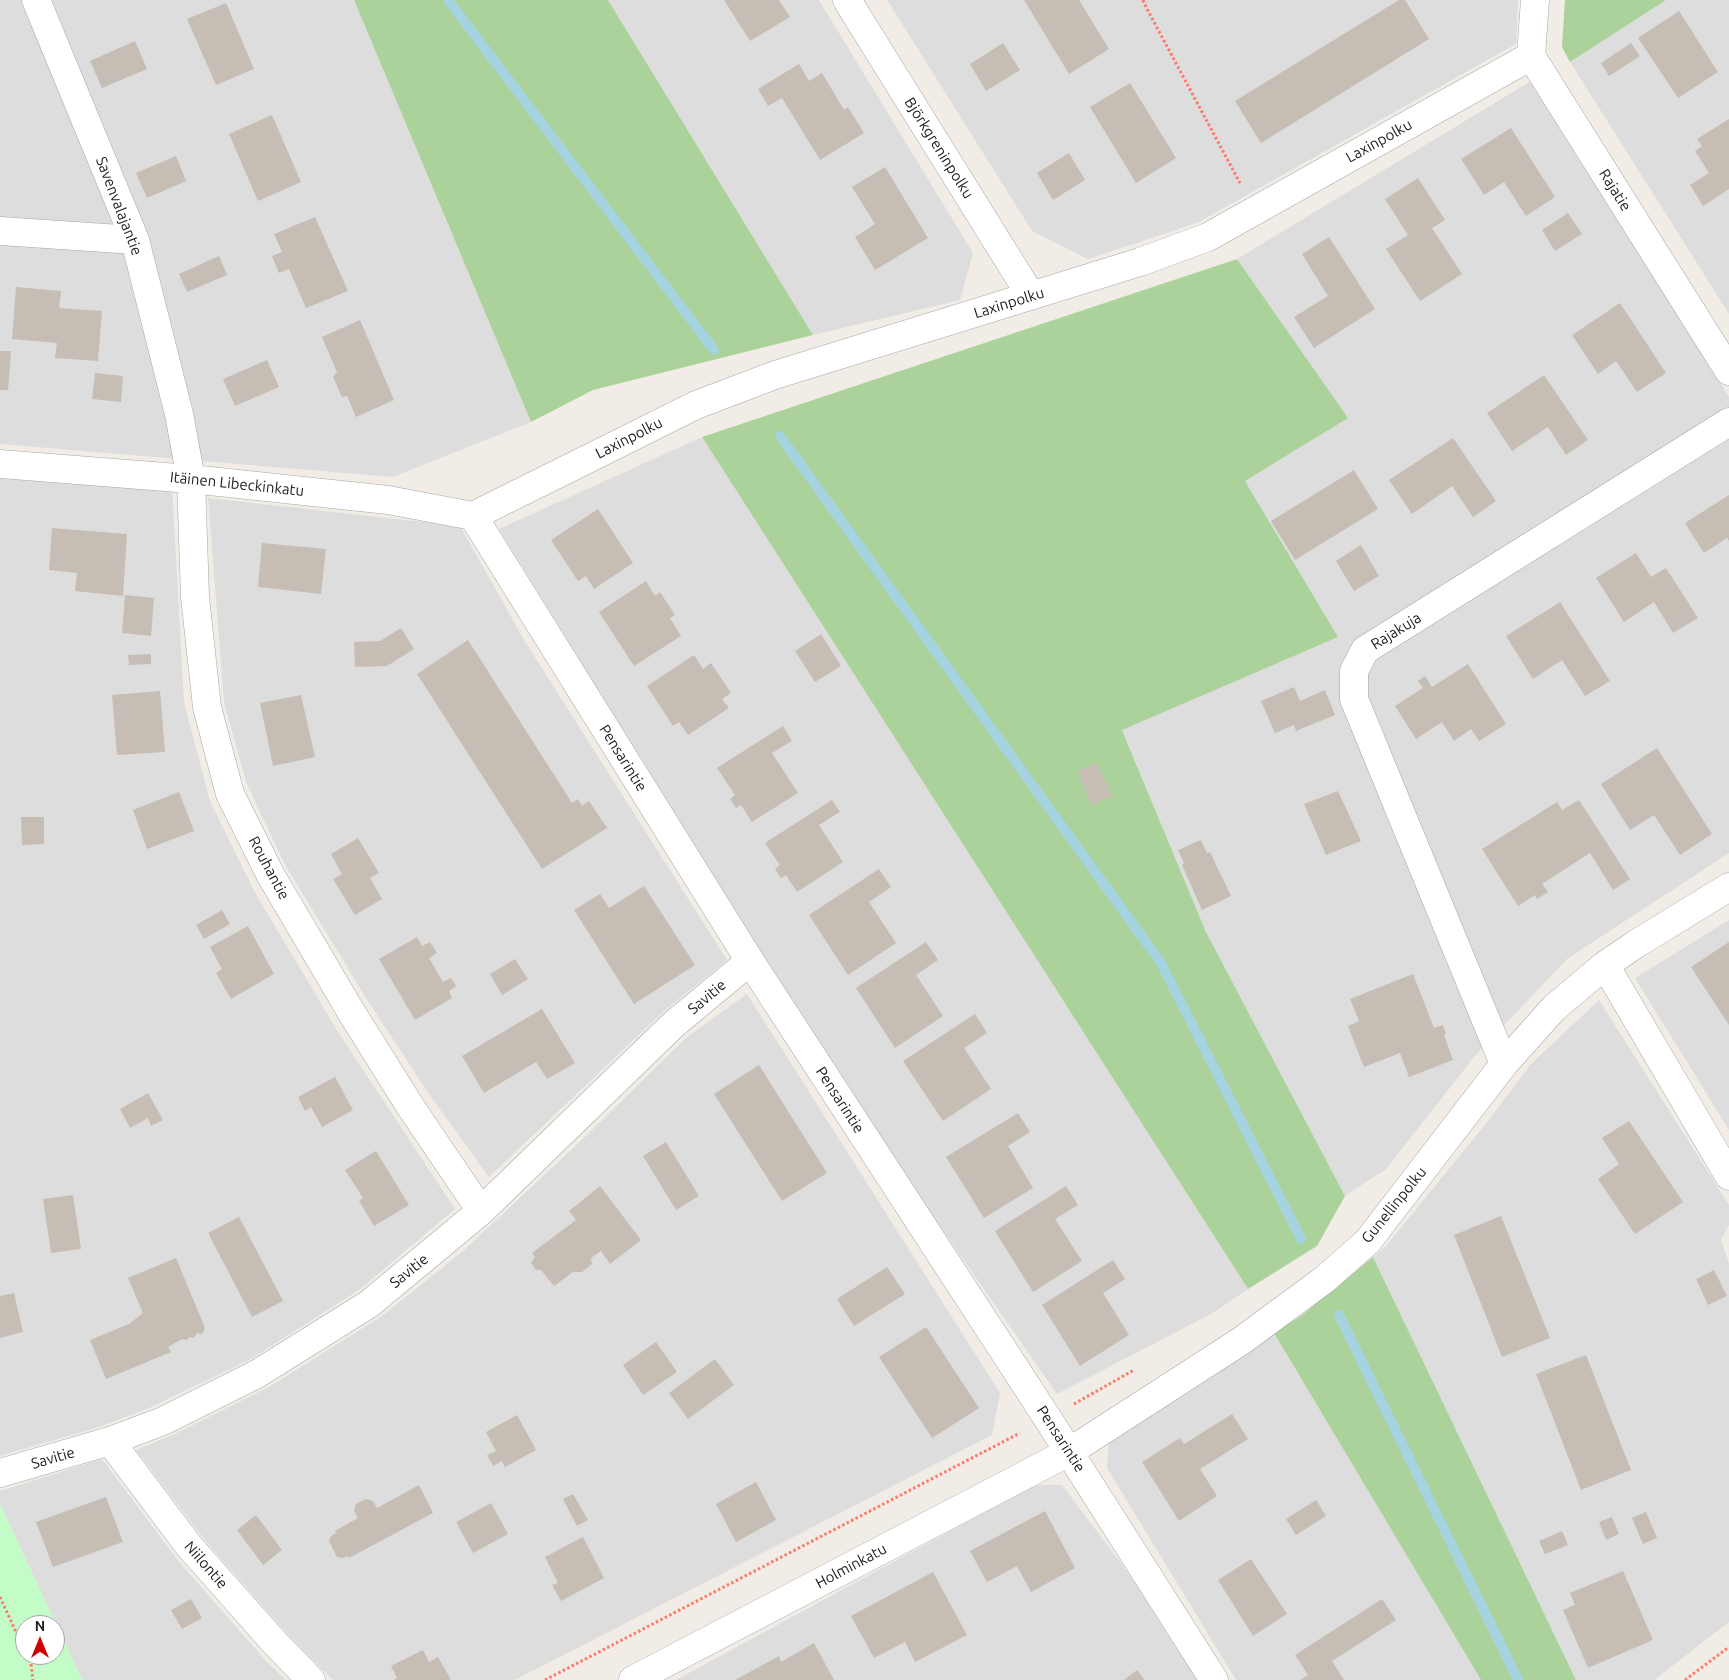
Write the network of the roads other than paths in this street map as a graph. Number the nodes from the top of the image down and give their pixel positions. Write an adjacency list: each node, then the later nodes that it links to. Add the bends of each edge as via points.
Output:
1 (36, 0): 6 (street, Savenvalajantie)
2 (847, 0): 7 (street, Björkgreninpolku)
3 (1535, 0): 4 (street)
4 (1530, 56): 7 (street, Laxinpolku, via 1208,237); 8 (street, Rajatie)
5 (0, 231): 6 (street)
6 (135, 240): 11 (street, Savenvalajantie)
7 (1031, 296): 12 (street, Laxinpolku, via 775,375 696,404)
8 (1729, 371)
9 (1729, 422): 16 (street, Rajakuja, via 1365,650 1354,671 1354,698)
10 (0, 464): 11 (street, Itäinen Libeckinkatu)
11 (192, 479): 12 (street, Itäinen Libeckinkatu, via 388,500); 18 (street, Rouhantie, via 195,597 207,707 230,794 270,874 350,1010)
12 (473, 516): 14 (street, Pensarintie)
13 (1729, 888): 15 (street, Gunellinpolku)
14 (750, 961): 18 (street, Savitie, via 674,1024); 20 (street, Pensarintie)
15 (1605, 965): 16 (street, Gunellinpolku, via 1554,1008); 17 (street)
16 (1504, 1064): 20 (street, Gunellinpolku, via 1368,1241 1325,1279 1241,1341)
17 (1729, 1176)
18 (480, 1211): 19 (street, Savitie, via 369,1304 257,1374 163,1421)
19 (110, 1441): 21 (street, Savitie); 22 (street, Niilontie, via 189,1546)
20 (1069, 1452): 23 (street, Holminkatu); 24 (street, Pensarintie)
21 (0, 1473)
22 (311, 1680)
23 (633, 1680)
24 (1214, 1680)

